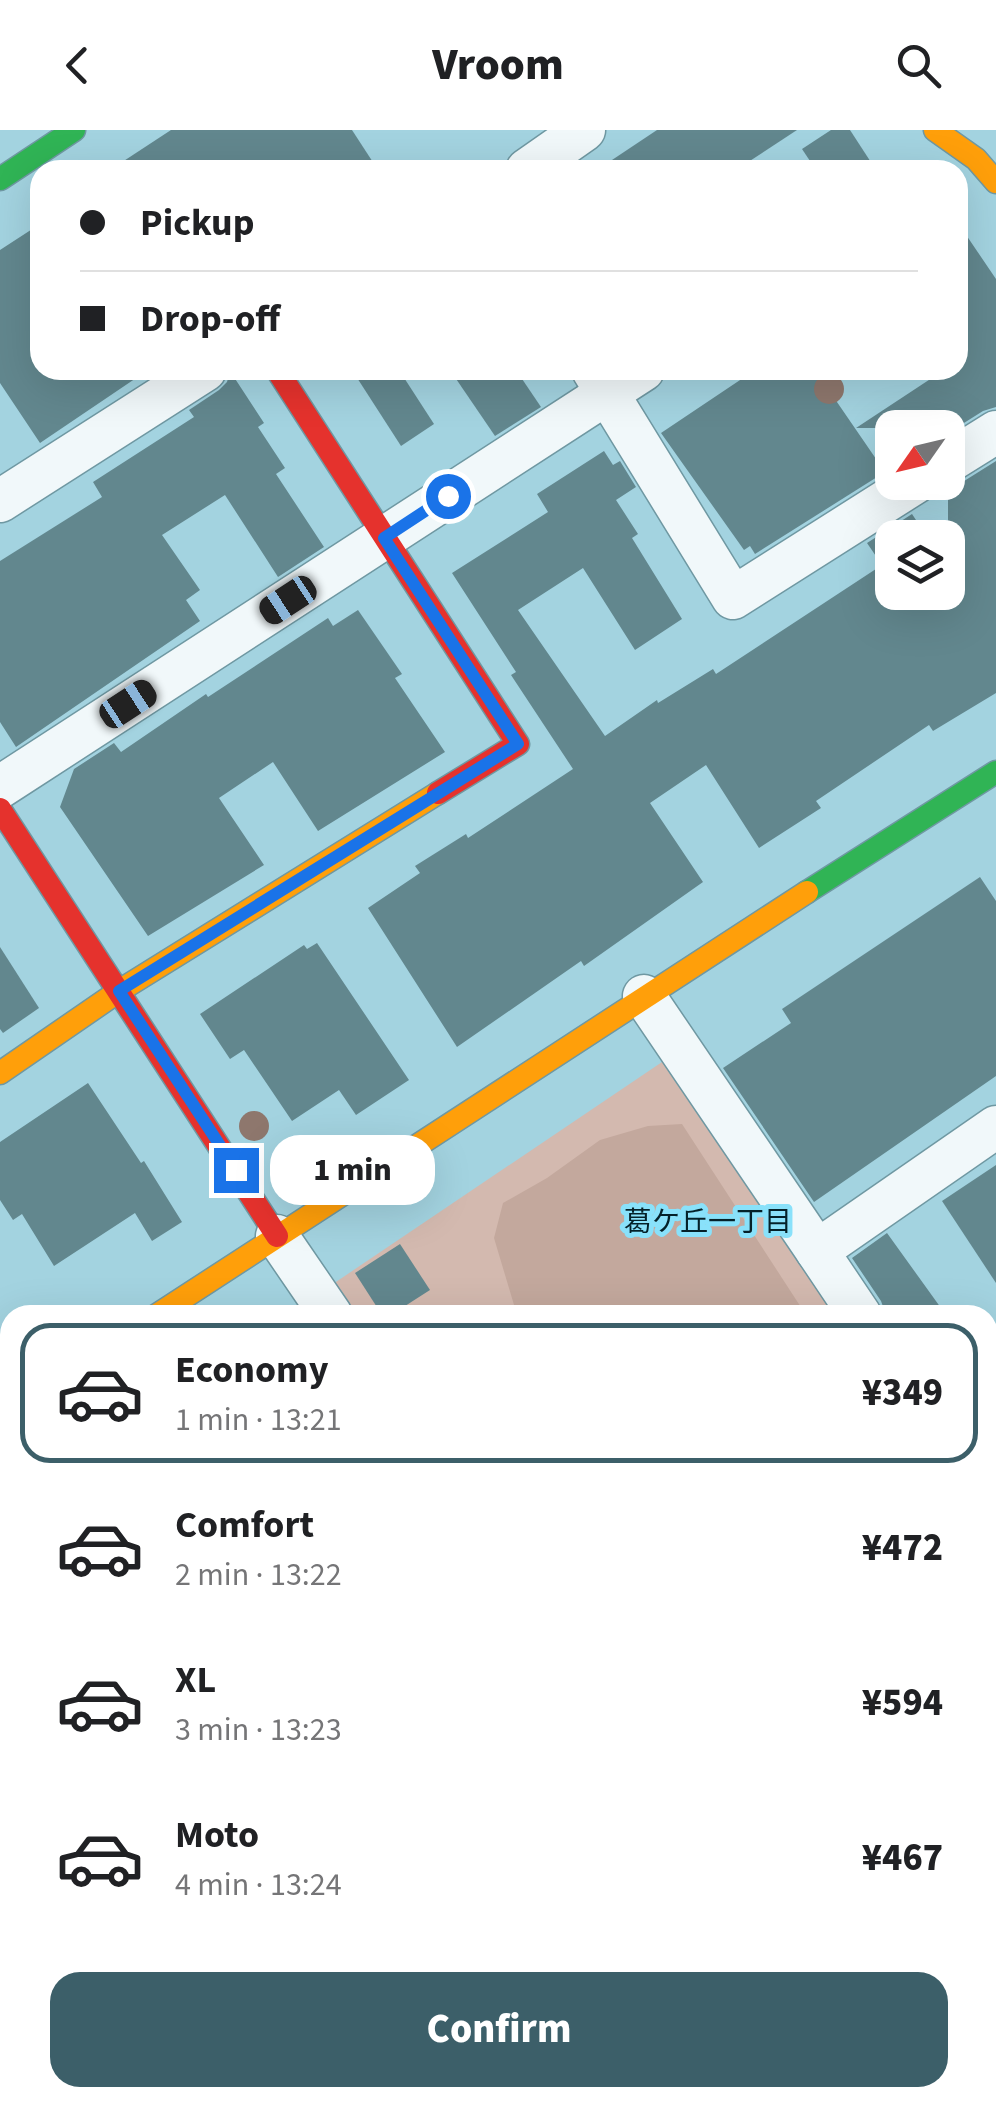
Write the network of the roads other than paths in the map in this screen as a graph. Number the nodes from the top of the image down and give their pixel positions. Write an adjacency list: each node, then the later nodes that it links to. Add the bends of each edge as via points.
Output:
1 (74, 130): 6 (street)
2 (584, 130): 4 (street)
3 (935, 130): 5 (street)
4 (541, 160)
5 (981, 165)
6 (0, 179)
7 (190, 380): 13 (street)
8 (282, 380): 14 (street)
9 (600, 381): 12 (street, via 733,598); 14 (street)
10 (996, 432): 11 (street)
11 (965, 451)
12 (888, 500)
13 (0, 501)
14 (384, 538): 16 (street); 18 (street, via 518,744)
15 (996, 772): 19 (street)
16 (0, 788)
17 (0, 808): 18 (street)
18 (119, 991): 20 (street); 22 (street)
19 (644, 996): 22 (street); 23 (street)
20 (0, 1072)
21 (996, 1127): 23 (street)
22 (278, 1236): 24 (street); 25 (street)
23 (817, 1252): 26 (street)
24 (172, 1305)
25 (323, 1305)
26 (853, 1305)

